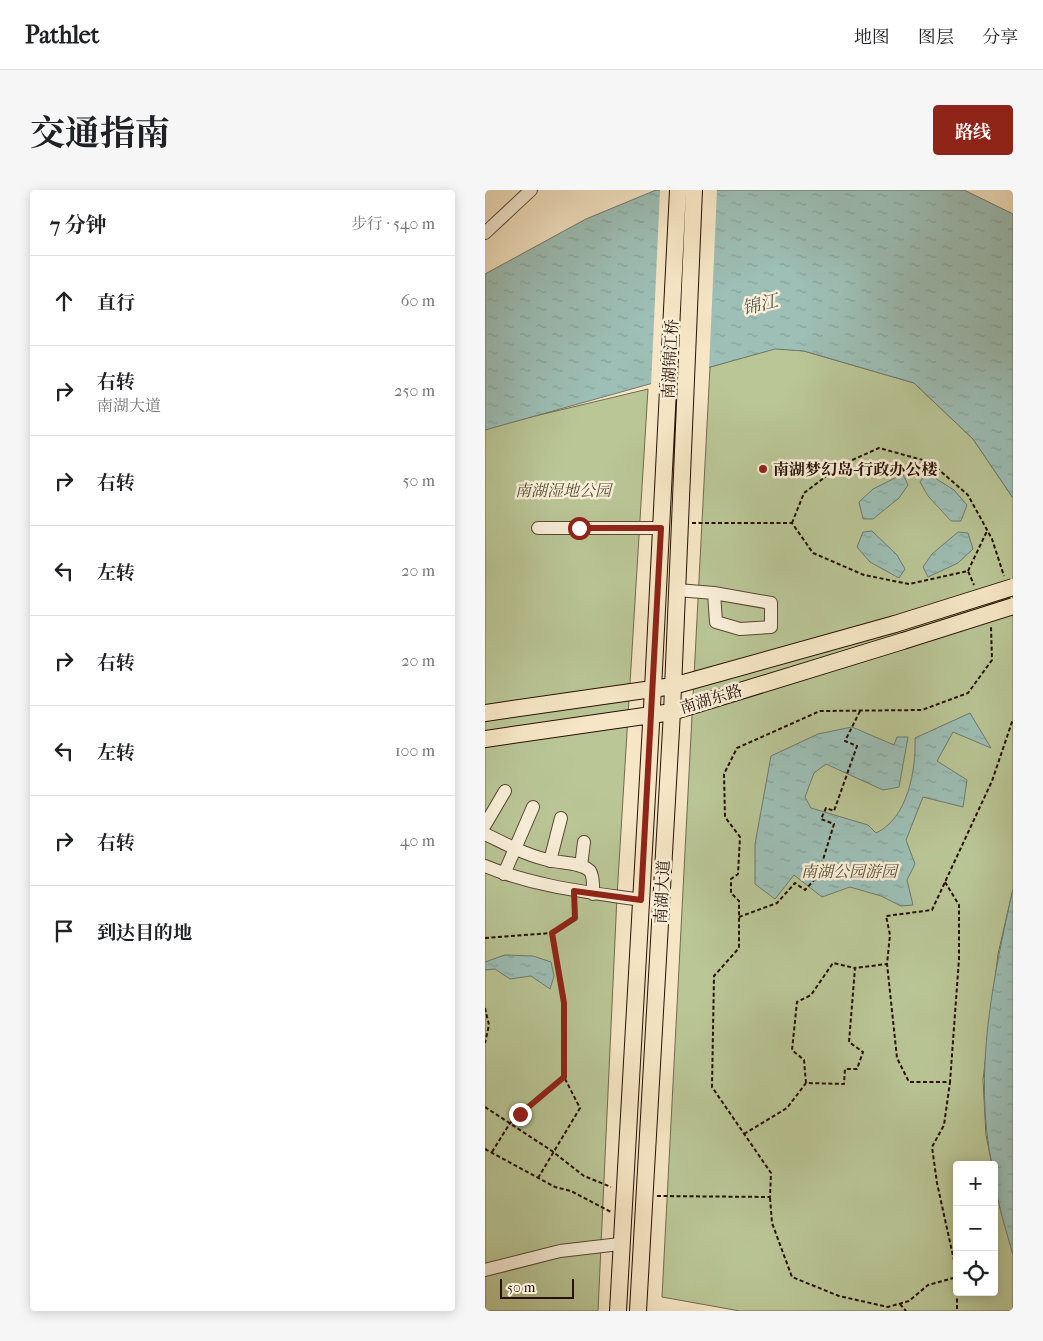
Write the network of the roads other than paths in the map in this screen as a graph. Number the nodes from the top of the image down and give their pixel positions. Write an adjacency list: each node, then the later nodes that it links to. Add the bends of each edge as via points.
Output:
1 (531, 190): 4 (street)
2 (678, 190): 7 (main road, 南湖锦江桥)
3 (694, 190): 5 (main road, 南湖锦江桥)
4 (485, 232)
5 (681, 523): 9 (main road, 南湖大道)
6 (538, 528): 7 (street)
7 (661, 528): 13 (main road, 南湖大道)
8 (1010, 586): 12 (main road, 南湖东路, bridge, via 895,624)
9 (677, 590): 10 (street); 12 (main road, 南湖大道)
10 (714, 593): 10 (street, via 771,604 771,627 740,629 716,622)
11 (1013, 606): 14 (main road, 南湖东路, bridge)
12 (673, 686): 13 (main road, 南湖东路); 14 (main road, 南湖大道)
13 (653, 689): 15 (main road, 南湖东路); 16 (main road, 南湖大道)
14 (672, 712): 16 (main road, 南湖东路); 34 (main road, 南湖大道)
15 (485, 713)
16 (651, 716): 17 (main road, 南湖东路); 30 (main road, 南湖大道)
17 (485, 739)
18 (505, 791): 21 (street)
19 (533, 806): 24 (street)
20 (561, 818): 25 (street)
21 (485, 825)
22 (485, 834): 24 (street)
23 (584, 842): 27 (street)
24 (515, 848): 25 (street); 28 (street)
25 (550, 861): 27 (street)
26 (485, 866): 28 (street)
27 (581, 866): 29 (street, via 593,877)
28 (504, 874): 29 (street)
29 (593, 894): 30 (street)
30 (641, 900): 31 (main road, 南湖大道)
31 (620, 1252): 32 (street, via 561,1251); 33 (main road, 南湖大道)
32 (485, 1270)
33 (617, 1311)
34 (638, 1311)

